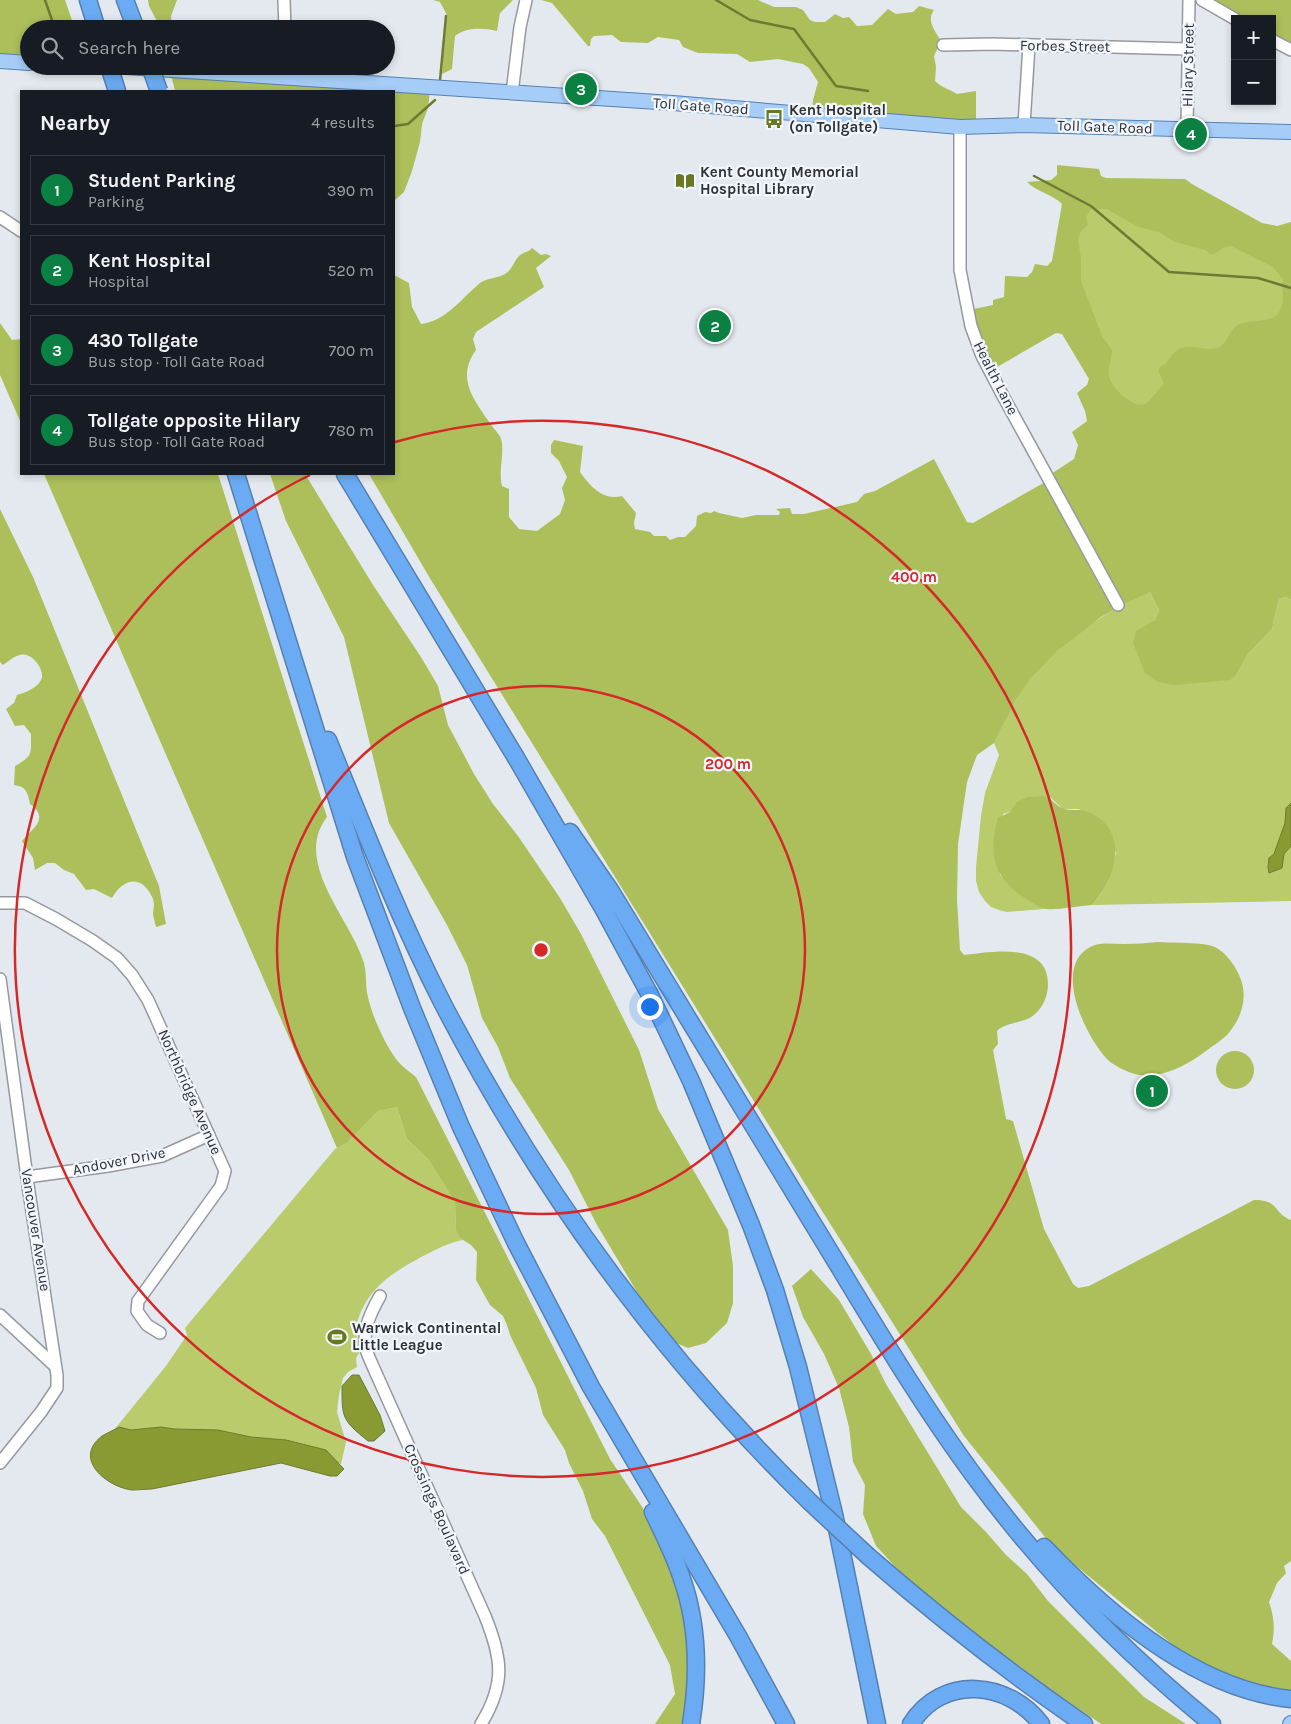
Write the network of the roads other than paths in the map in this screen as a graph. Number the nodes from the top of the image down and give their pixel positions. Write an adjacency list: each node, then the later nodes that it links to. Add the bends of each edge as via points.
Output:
1 (88, 0): 8 (highway)
2 (284, 0): 10 (street)
3 (526, 0): 23 (street)
4 (1189, 0): 14 (street, Hilary Street)
5 (1202, 0): 7 (street)
6 (126, 3): 9 (highway)
7 (1231, 17)
8 (94, 20)
9 (133, 20)
10 (285, 20)
11 (1276, 42): 15 (street)
12 (943, 45): 13 (street, Forbes Street)
13 (1029, 45): 14 (street, Forbes Street); 24 (street)
14 (1188, 49): 26 (street, Hilary Street)
15 (1291, 50)
16 (0, 61): 17 (main road)
17 (20, 62)
18 (113, 75): 21 (highway)
19 (153, 75): 22 (highway, bridge)
20 (318, 75): 23 (main road, Toll Gate Road)
21 (117, 90)
22 (159, 90)
23 (512, 93): 25 (main road, Toll Gate Road)
24 (1024, 125): 25 (main road, Toll Gate Road); 26 (main road, Toll Gate Road)
25 (960, 127): 32 (street, Health Lane, via 960,270 971,326 999,389)
26 (1187, 129): 27 (main road, Toll Gate Road)
27 (1291, 132)
28 (0, 217): 29 (street)
29 (20, 230)
30 (236, 475): 33 (highway)
31 (346, 475): 34 (highway)
32 (1118, 605)
33 (288, 643): 43 (highway, via 358,864 424,1038 502,1214); 53 (highway, bridge, via 382,873 461,1038 521,1141 596,1253 669,1348 810,1502 940,1618 990,1658)
34 (515, 756): 44 (highway, via 610,890); 50 (highway, via 650,994 692,1080 751,1225 775,1290 817,1441)
35 (0, 903): 37 (street, Northbridge Avenue, via 25,903 117,958 148,1000)
36 (0, 979): 38 (street, Vancouver Avenue)
37 (209, 1135): 38 (street, Andover Drive, via 162,1156); 41 (street, Northbridge Avenue, via 225,1171 221,1186 138,1301 137,1311 147,1325)
38 (27, 1177): 42 (street, Vancouver Avenue)
39 (380, 1296): 47 (street, Crossings Boulavard, via 370,1313 366,1348 496,1643 499,1668 496,1690 490,1710)
40 (0, 1316): 42 (street)
41 (160, 1333)
42 (55, 1366): 45 (street, Vancouver Avenue, via 57,1388)
43 (592, 1387): 48 (highway, via 682,1578 696,1648 696,1688); 49 (highway)
44 (941, 1429): 46 (highway, via 1050,1553 1129,1624 1164,1649 1217,1678 1262,1694); 54 (highway, via 997,1506 1058,1579 1137,1658)
45 (1, 1460)
46 (1291, 1698)
47 (481, 1724)
48 (691, 1724)
49 (786, 1724)
50 (877, 1724)
51 (911, 1724): 52 (highway, via 938,1699 972,1689 992,1690 1010,1697 1024,1705)
52 (1041, 1724)
53 (1084, 1724)
54 (1212, 1724)

